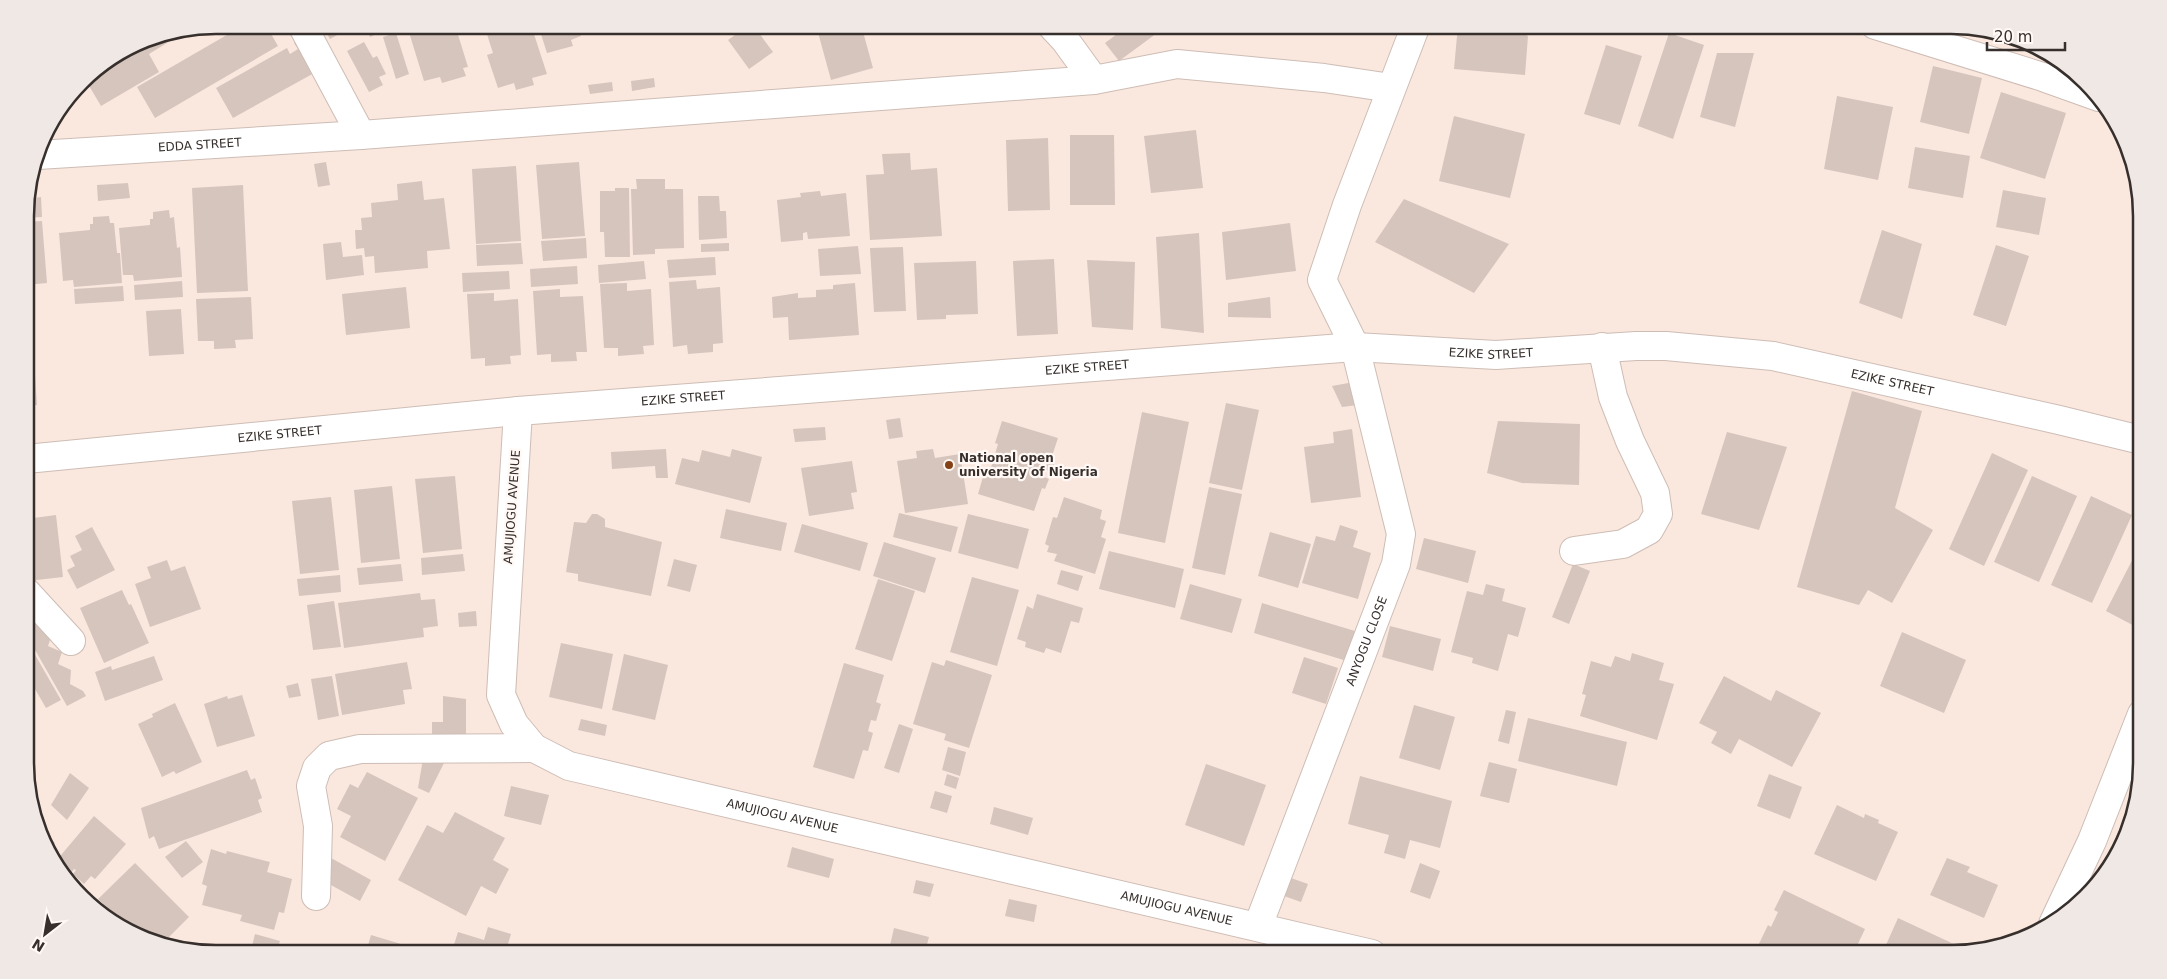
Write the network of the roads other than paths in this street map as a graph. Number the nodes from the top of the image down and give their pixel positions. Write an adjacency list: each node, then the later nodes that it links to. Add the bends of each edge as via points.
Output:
1 (307, 34): 8 (street)
2 (1059, 34): 5 (street)
3 (1412, 34): 6 (street, ANYOGU CLOSE)
4 (1904, 34): 7 (street)
5 (1094, 80): 6 (street, EDDA STREET, via 1177,64); 8 (street, EDDA STREET)
6 (1391, 88): 11 (street, ANYOGU CLOSE, via 1322,280)
7 (2084, 92)
8 (361, 134): 9 (street, EDDA STREET)
9 (44, 155)
10 (1602, 346): 11 (street, EZIKE STREET, via 1496,355); 13 (street, EZIKE STREET, via 1666,346 1773,356); 15 (street, via 1613,397 1630,441 1649,477 1658,514 1649,530 1623,544)
11 (1355, 347): 12 (street, EZIKE STREET); 22 (street, ANYOGU CLOSE, via 1401,534 1396,564)
12 (518, 411): 14 (street, EZIKE STREET); 19 (street, AMUJIOGU AVENUE, via 501,695 514,724)
13 (2133, 438)
14 (34, 459)
15 (1574, 551)
16 (34, 601): 17 (street)
17 (70, 641)
18 (2133, 737): 21 (street, via 2092,841)
19 (534, 748): 20 (street, via 360,749 329,756 317,768 311,786 318,826); 22 (street, AMUJIOGU AVENUE, via 569,766)
20 (316, 896)
21 (2060, 910)
22 (1258, 926): 23 (street, AMUJIOGU AVENUE)
23 (1335, 945)

